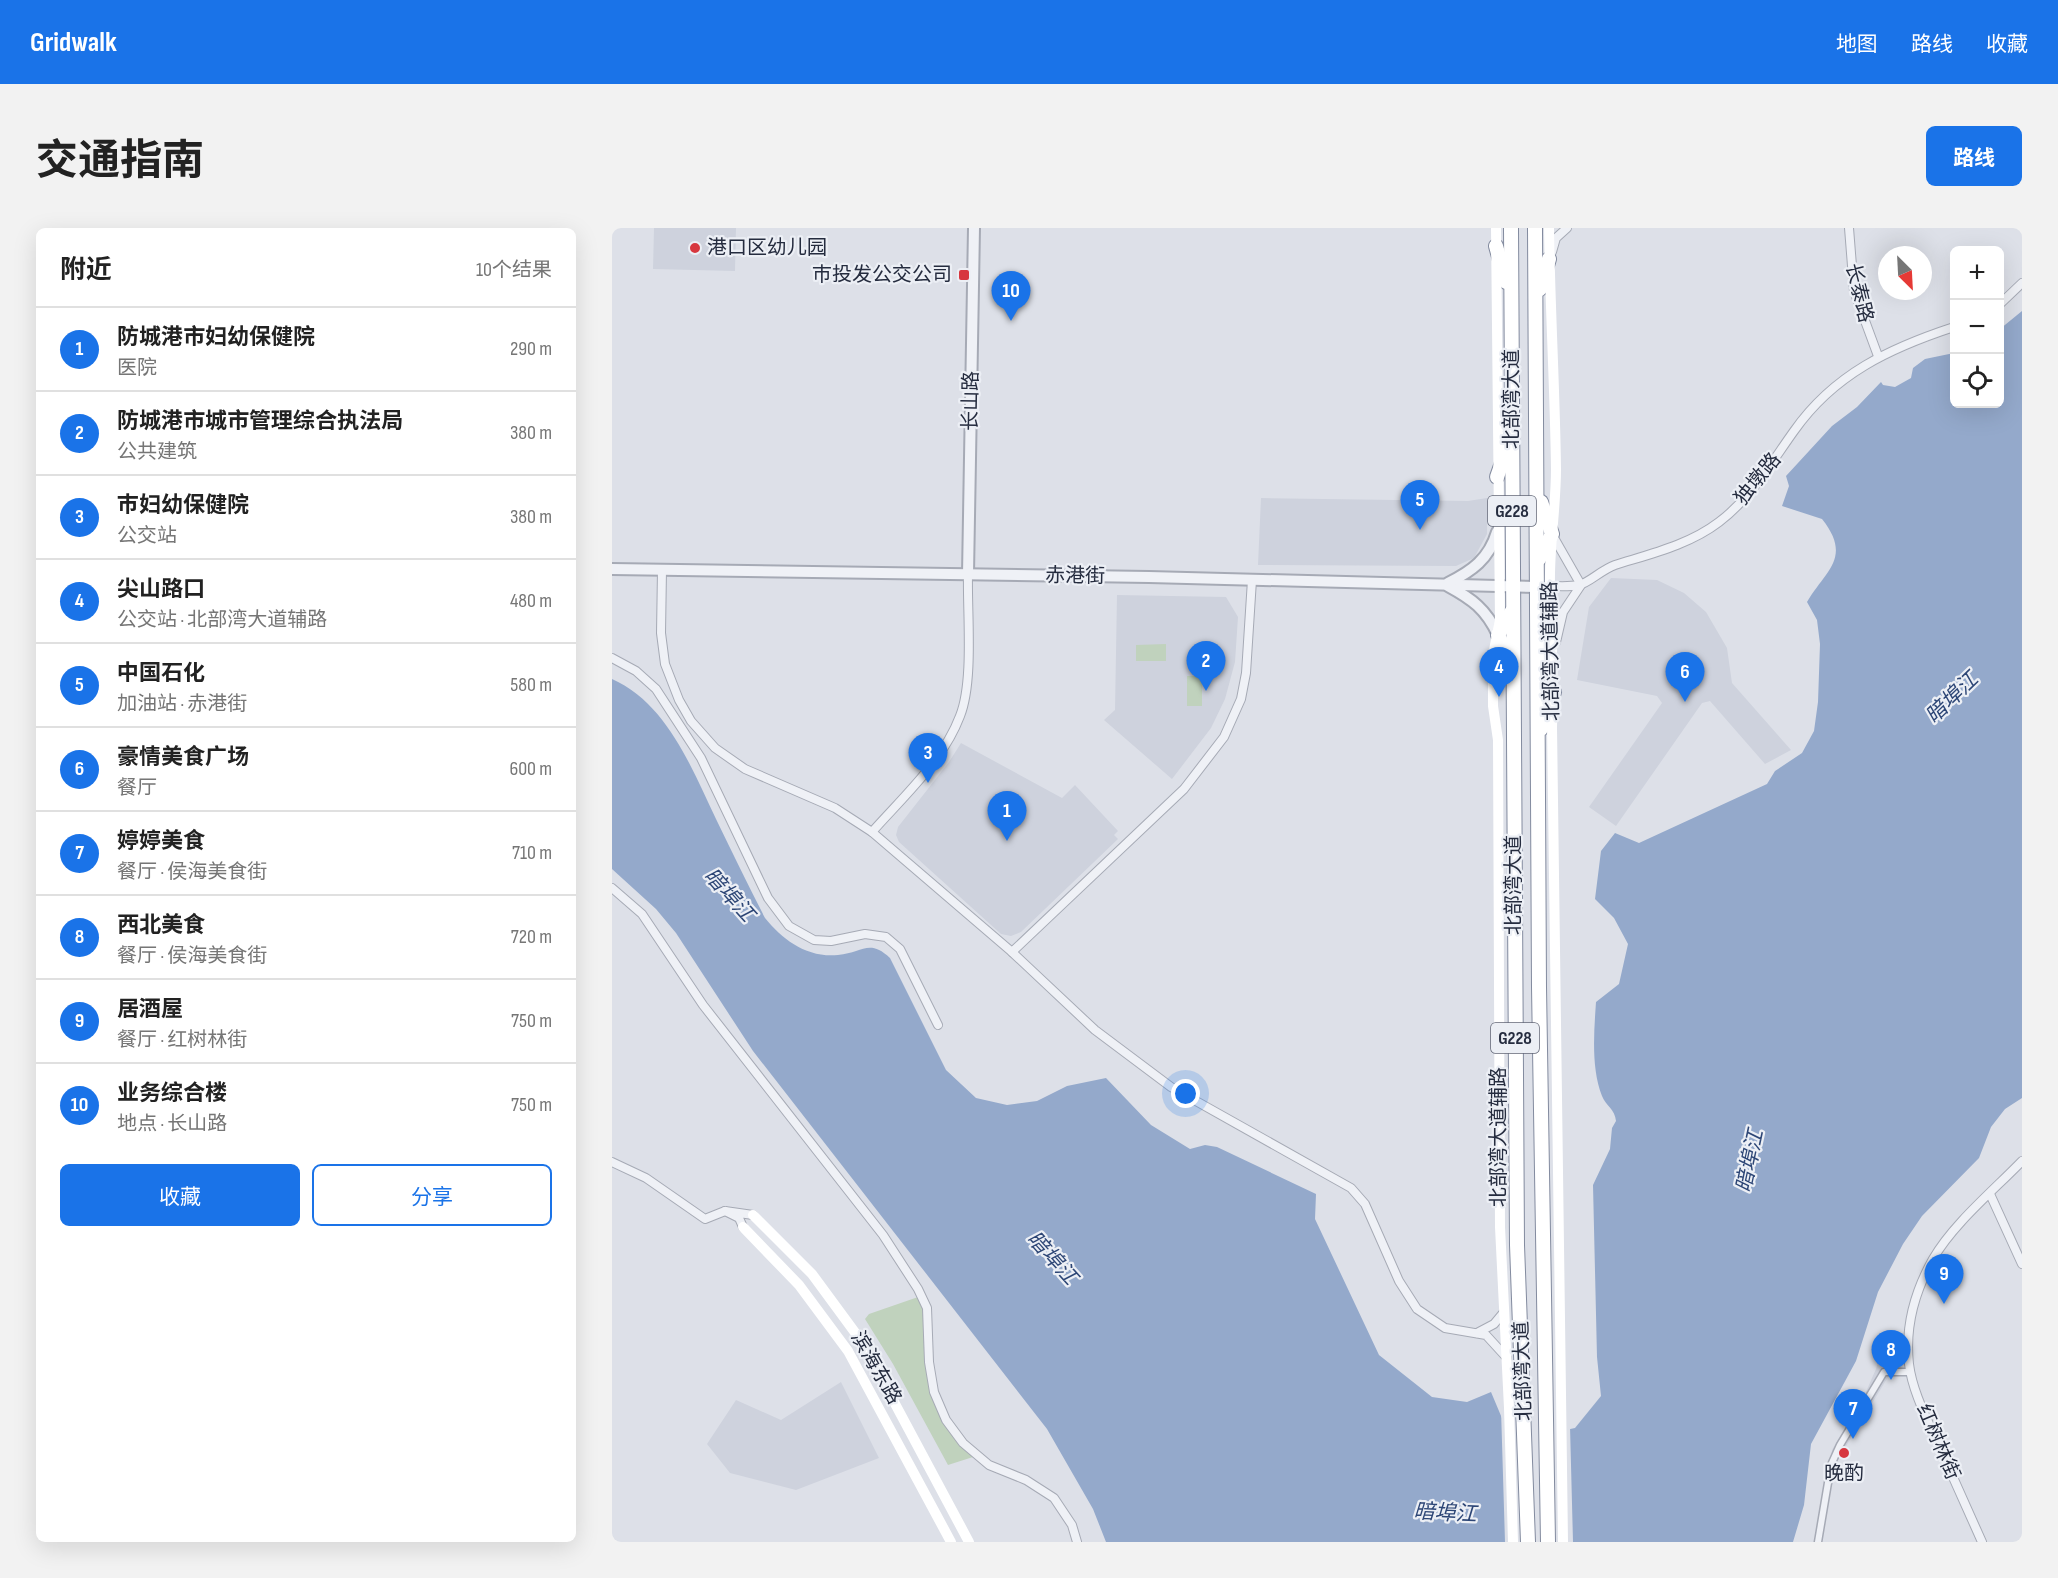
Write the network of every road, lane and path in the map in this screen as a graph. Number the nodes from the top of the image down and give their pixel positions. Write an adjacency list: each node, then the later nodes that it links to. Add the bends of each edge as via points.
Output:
1 (974, 228): 24 (street, 长山路)
2 (1496, 228): 8 (main road, 北部湾大道辅路)
3 (1511, 228): 11 (highway, 北部湾大道 / G228)
4 (1535, 228): 13 (highway, 北部湾大道 / G228)
5 (1550, 228): 9 (main road, 北部湾大道辅路)
6 (1568, 228): 9 (street, via 1556,238)
7 (1850, 228): 15 (street, 长泰路, via 1854,291)
8 (1496, 246): 11 (highway); 17 (main road, 北部湾大道辅路)
9 (1550, 259): 13 (highway); 20 (main road, 北部湾大道辅路, via 1556,466)
10 (2022, 283): 12 (street)
11 (1511, 299): 16 (highway, 北部湾大道 / G228)
12 (2004, 300)
13 (1536, 302): 18 (highway, 北部湾大道 / G228)
14 (1950, 328): 15 (street, 独墩路)
15 (1878, 356): 27 (street, 独墩路, via 1821,400 1738,506 1719,523 1694,538 1602,570)
16 (1512, 436): 17 (highway); 29 (highway, 北部湾大道 / G228)
17 (1497, 477): 19 (main road, 北部湾大道辅路)
18 (1537, 488): 20 (highway); 21 (highway, 北部湾大道 / G228)
19 (1498, 530): 26 (street, via 1485,558); 28 (main road, 北部湾大道辅路)
20 (1552, 534): 21 (highway); 27 (street); 30 (main road, 北部湾大道辅路)
21 (1537, 564): 30 (highway, 北部湾大道 / G228)
22 (612, 569): 23 (street, 赤港街)
23 (662, 570): 24 (street, 赤港街); 38 (street, via 661,633 665,664 691,721 715,747 744,769 825,803)
24 (968, 574): 25 (street, 赤港街); 38 (street, via 966,688 961,714 934,762)
25 (1252, 580): 26 (street, 赤港街); 40 (street, via 1246,674 1241,699 1224,737 1184,789)
26 (1445, 585): 28 (street, 赤港街); 32 (street, via 1474,600)
27 (1581, 585): 30 (street); 34 (street, via 1557,628)
28 (1498, 586): 29 (street, 赤港街); 32 (main road, 北部湾大道辅路)
29 (1513, 586): 30 (street, 赤港街); 31 (highway, 北部湾大道 / G228)
30 (1543, 587): 34 (main road, 北部湾大道辅路); 37 (highway, 北部湾大道 / G228)
31 (1513, 608): 32 (highway); 35 (highway, 北部湾大道 / G228)
32 (1498, 635): 35 (highway); 49 (main road, 北部湾大道辅路, via 1493,655 1493,706 1498,740)
33 (612, 658): 41 (street, via 647,679 675,717 701,758 768,898 783,920 814,940 877,934 895,943)
34 (1554, 658): 36 (main road, 北部湾大道辅路)
35 (1513, 668): 57 (highway, 北部湾大道 / G228, via 1517,1245)
36 (1554, 692): 37 (highway); 59 (main road, 北部湾大道辅路)
37 (1538, 739): 58 (highway, 北部湾大道 / G228)
38 (872, 832): 40 (street)
39 (612, 888): 55 (street, via 642,914 703,1005 900,1262 927,1308 934,1392 946,1420 989,1465 1026,1480 1054,1498 1072,1525)
40 (1012, 952): 50 (street, via 1095,1030 1171,1087 1351,1188 1365,1204 1402,1288 1417,1309 1445,1328)
41 (938, 1025)
42 (2022, 1161): 44 (street, 红树林街)
43 (612, 1162): 45 (street, via 646,1178 705,1219)
44 (1990, 1194): 48 (street); 52 (street, 红树林街, via 1934,1257 1918,1291 1910,1324)
45 (725, 1211): 46 (street); 47 (street, via 738,1218)
46 (753, 1215): 54 (main road, 滨海东路, via 812,1274 862,1342)
47 (743, 1227): 53 (main road, 滨海东路, via 799,1285 848,1351)
48 (2022, 1264)
49 (1504, 1312): 50 (street, via 1494,1324); 51 (main road, 北部湾大道辅路)
50 (1477, 1333): 51 (street, via 1492,1340)
51 (1508, 1359): 56 (main road, 北部湾大道辅路)
52 (1910, 1372): 60 (street, via 1884,1372 1840,1445 1832,1465); 61 (street, 红树林街)
53 (951, 1542)
54 (969, 1542)
55 (1077, 1542)
56 (1513, 1542)
57 (1528, 1542)
58 (1548, 1542)
59 (1563, 1542)
60 (1818, 1542)
61 (1982, 1542)

